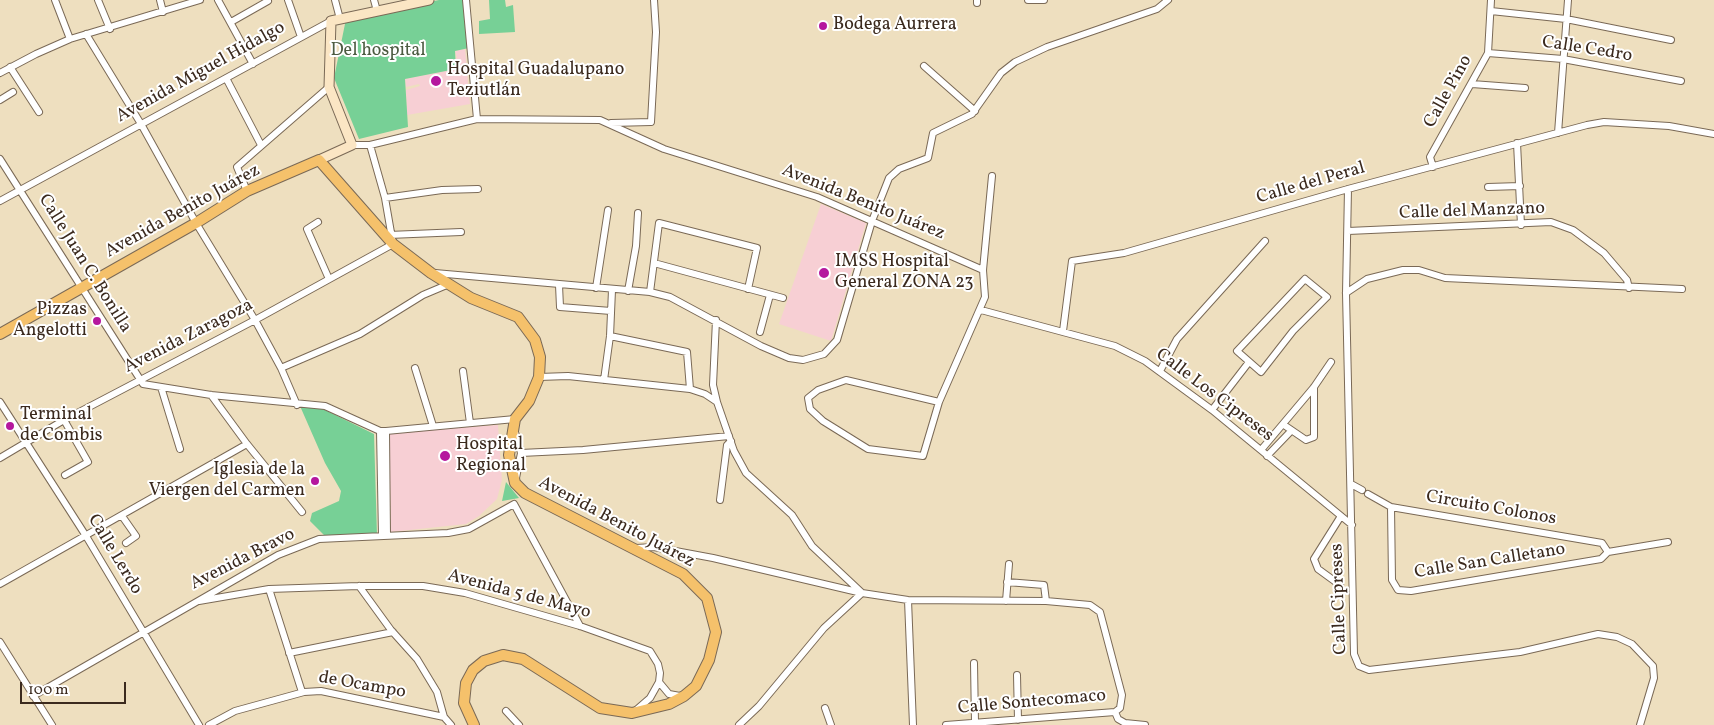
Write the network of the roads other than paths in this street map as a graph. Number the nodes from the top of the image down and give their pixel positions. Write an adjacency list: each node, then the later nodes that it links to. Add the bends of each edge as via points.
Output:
1 (54, 0): 29 (street)
2 (98, 0): 26 (street)
3 (160, 0): 21 (street)
4 (200, 0): 21 (street)
5 (218, 0): 25 (street)
6 (288, 0): 28 (street)
7 (292, 0): 28 (street)
8 (335, 0): 22 (street)
9 (374, 0): 19 (street)
10 (429, 0): 19 (main road, Avenida Miguel Hidalgo)
11 (466, 0): 46 (street)
12 (654, 0): 47 (street, via 656,32 651,122)
13 (1028, 0): 14 (street)
14 (1044, 0)
15 (1491, 0): 20 (street, Calle Pino)
16 (1568, 0): 23 (street)
17 (1168, 1): 44 (street, via 1157,9 1047,47 1015,62 1001,73)
18 (268, 2): 25 (street)
19 (377, 11): 22 (main road, Avenida Miguel Hidalgo)
20 (1490, 11): 23 (street); 31 (street, Calle Pino)
21 (163, 12): 26 (street)
22 (340, 19): 24 (main road, Avenida Miguel Hidalgo)
23 (1566, 19): 30 (street); 32 (street)
24 (331, 21): 28 (street, Avenida Miguel Hidalgo); 39 (main road)
25 (230, 22): 33 (street)
26 (110, 28): 27 (street)
27 (86, 34): 29 (street); 48 (street)
28 (303, 36): 33 (street, Avenida Miguel Hidalgo)
29 (70, 39): 35 (street)
30 (1671, 40)
31 (1488, 53): 32 (street, Calle Cedro); 40 (street, Calle Pino)
32 (1564, 59): 38 (street, Calle Cedro); 49 (street)
33 (253, 64): 37 (street, Avenida Miguel Hidalgo)
34 (924, 66): 44 (street)
35 (10, 68): 36 (street); 45 (street)
36 (0, 73)
37 (226, 78): 48 (street, Avenida Miguel Hidalgo); 52 (street)
38 (1681, 81)
39 (329, 82): 52 (street); 53 (main road)
40 (1472, 84): 41 (street); 57 (street, Calle Pino, via 1430,157)
41 (1525, 88)
42 (13, 92): 43 (street)
43 (0, 100)
44 (975, 111): 69 (street, via 933,133 928,158 900,169 889,178)
45 (39, 112)
46 (477, 119): 47 (street, Avenida Benito Juárez, via 600,120); 54 (street, Avenida Benito Juárez)
47 (610, 123): 69 (street, Avenida Benito Juárez, via 664,149 816,197)
48 (141, 124): 61 (street, Avenida Miguel Hidalgo); 71 (street)
49 (1558, 133): 50 (street, Calle del Peral, via 1604,122 1669,126); 51 (street, Calle del Peral)
50 (1714, 134)
51 (1517, 143): 57 (street, Calle del Peral); 59 (street)
52 (261, 145): 64 (street, via 237,167)
53 (352, 145): 54 (street, Avenida Benito Juárez); 56 (main road)
54 (370, 145): 65 (street)
55 (0, 159): 61 (street, Calle Juan C. Bonilla)
56 (319, 160): 64 (main road, Avenida Benito Juárez); 75 (main road, Avenida Benito Juárez)
57 (1433, 167): 63 (street, Calle del Peral)
58 (992, 176): 78 (street)
59 (1520, 186): 60 (street); 72 (street)
60 (1488, 187)
61 (20, 189): 66 (street, Avenida Miguel Hidalgo); 83 (street, Calle Juan C. Bonilla)
62 (478, 189): 65 (street)
63 (1348, 189): 73 (street, Calle Cipreses); 98 (street, Calle del Peral, via 1124,253 1072,261)
64 (247, 192): 71 (main road, Avenida Benito Juárez)
65 (384, 198): 75 (street)
66 (0, 201)
67 (608, 210): 84 (street)
68 (638, 214): 89 (street)
69 (872, 221): 78 (street, Avenida Benito Juárez); 97 (street, via 837,340 824,354 803,360 789,358)
70 (318, 222): 80 (street, via 307,229)
71 (196, 223): 83 (main road, Avenida Benito Juárez); 96 (street)
72 (1520, 225): 73 (street, Calle del Manzano); 85 (street, Calle del Manzano, via 1551,222 1573,230 1604,253 1628,280)
73 (1348, 231): 91 (street, Calle Cipreses)
74 (461, 232): 75 (street)
75 (390, 238): 79 (main road, Avenida Benito Juárez); 80 (street, Avenida Zaragoza)
76 (1265, 241): 107 (street, via 1178,339)
77 (654, 263): 86 (street); 86 (street, via 659,223 757,248); 90 (street)
78 (983, 270): 94 (street, via 985,297)
79 (432, 273): 81 (main road, Avenida Benito Juárez); 82 (street)
80 (329, 279): 96 (street, Avenida Zaragoza)
81 (449, 284): 104 (street, via 423,295 360,334); 108 (main road, Avenida Benito Juárez, via 471,298 518,317 535,340 540,357)
82 (559, 285): 84 (street); 95 (street, via 560,307)
83 (80, 288): 100 (main road, Avenida Benito Juárez); 110 (street, Calle Juan C. Bonilla)
84 (596, 288): 88 (street)
85 (1629, 288): 87 (street); 91 (street, via 1445,278 1420,270 1403,270 1367,279)
86 (748, 289): 92 (street)
87 (1682, 289)
88 (612, 290): 89 (street); 95 (street)
89 (628, 291): 90 (street)
90 (650, 292): 97 (street, via 670,296)
91 (1346, 293): 137 (street, Calle Cipreses)
92 (770, 295): 93 (street); 99 (street)
93 (783, 298)
94 (980, 310): 98 (street, Calle Los Cipreses); 117 (street)
95 (611, 311): 101 (street)
96 (255, 320): 104 (street); 110 (street, Avenida Zaragoza)
97 (716, 320): 116 (street, via 713,386)
98 (1063, 331): 107 (street, Calle Los Cipreses, via 1115,346)
99 (760, 332)
100 (0, 334)
101 (610, 336): 109 (street); 113 (street, via 687,352)
102 (1249, 362): 102 (street, via 1237,351 1305,279 1327,297 1293,331 1261,372); 119 (street)
103 (1331, 362): 112 (street)
104 (281, 368): 118 (street)
105 (414, 368): 124 (street)
106 (463, 371): 121 (street)
107 (1160, 371): 119 (street, Calle Los Cipreses)
108 (539, 377): 109 (street); 122 (main road, Avenida Benito Juárez)
109 (604, 380): 113 (street)
110 (140, 381): 111 (street); 120 (street, Avenida Zaragoza)
111 (161, 387): 114 (street); 130 (street)
112 (1314, 387): 123 (street); 125 (street, via 1314,437 1306,440)
113 (690, 389): 116 (street)
114 (211, 396): 118 (street); 129 (street)
115 (0, 402): 128 (street, Calle Lerdo)
116 (717, 402): 127 (street)
117 (940, 402): 117 (street, via 846,380 818,390 808,398 810,409 823,421 868,449 923,456)
118 (297, 405): 126 (street, via 325,406)
119 (1212, 410): 131 (street, Calle Los Cipreses)
120 (64, 420): 128 (street, Avenida Zaragoza); 135 (street, via 88,462)
121 (470, 423): 122 (street); 124 (street)
122 (515, 423): 132 (street); 136 (main road, Avenida Benito Juárez, via 509,455)
123 (1284, 425): 125 (street); 131 (street)
124 (433, 426): 126 (street)
125 (1291, 430): 133 (street)
126 (383, 431): 145 (street)
127 (730, 438): 132 (street); 138 (street); 156 (street, via 746,473 792,515 812,546)
128 (28, 443): 134 (street, Avenida Zaragoza); 144 (street, Calle Lerdo)
129 (247, 444): 140 (street); 141 (street)
130 (180, 449)
131 (1261, 450): 133 (street, Calle Los Cipreses)
132 (521, 453): 136 (street)
133 (1267, 456): 142 (street, Calle Los Cipreses)
134 (0, 458)
135 (65, 475)
136 (515, 483): 148 (main road, Avenida Benito Juárez, via 525,493)
137 (1351, 484): 139 (street, Circuito Colonos); 143 (street, Calle Cipreses)
138 (720, 500)
139 (1391, 507): 149 (street, Circuito Colonos, via 1602,544); 149 (street, Calle San Calletano, via 1392,580 1398,590 1411,592 1601,559)
140 (302, 512)
141 (122, 516): 144 (street); 147 (street, via 136,536)
142 (1341, 516): 143 (street, Calle Los Cipreses); 154 (street, via 1314,559 1318,569)
143 (1352, 526): 190 (street, Calle Cipreses, via 1354,654 1359,666 1369,670 1520,652 1598,634 1618,637 1632,644 1653,666 1654,678)
144 (86, 536): 152 (street); 163 (street, Calle Lerdo)
145 (384, 536): 160 (street, Avenida Bravo, via 319,539 278,555); 161 (street, Avenida Bravo, via 469,529 514,504)
146 (1668, 542): 149 (street)
147 (126, 543)
148 (630, 549): 156 (street, via 664,549); 171 (main road, Avenida Benito Juárez, via 683,574 707,598 716,632 705,668 696,686)
149 (1608, 552)
150 (1009, 564): 151 (street)
151 (1007, 582): 158 (street); 159 (street, via 1044,586)
152 (0, 584)
153 (360, 586): 155 (street, Avenida 5 de Mayo); 161 (street, Avenida 5 de Mayo, via 424,586 465,593); 162 (street)
154 (1340, 586)
155 (270, 589): 160 (street, Avenida 5 de Mayo); 165 (street)
156 (862, 592): 157 (street); 185 (street, via 824,628 759,706)
157 (908, 600): 158 (street); 187 (street)
158 (1006, 601): 159 (street)
159 (1046, 601): 173 (street, via 1090,605 1100,612 1122,695)
160 (195, 602): 163 (street, Avenida Bravo)
161 (580, 626): 168 (street, Avenida 5 de Mayo, via 650,651 658,664)
162 (392, 631): 165 (street); 176 (street, via 417,659 437,692)
163 (142, 632): 170 (street, Avenida Bravo); 180 (street, Calle Lerdo)
164 (0, 642): 170 (street)
165 (290, 651): 169 (street)
166 (974, 663): 178 (street)
167 (1016, 675): 177 (street)
168 (659, 682): 171 (street, via 669,694); 175 (street, via 650,698)
169 (303, 692): 176 (street, de Ocampo, via 321,691); 181 (street, de Ocampo, via 235,711)
170 (33, 696): 179 (street)
171 (684, 696): 175 (main road, Avenida Benito Juárez, via 669,704)
172 (825, 708): 186 (street)
173 (1118, 710): 177 (street, Calle Sontecomaco); 189 (street, via 1118,719 1125,723)
174 (506, 711): 184 (street)
175 (632, 713): 183 (main road, Avenida Benito Juárez, via 600,708 523,659 503,655 484,661 472,670 466,682 464,703)
176 (444, 718): 182 (street)
177 (1018, 720): 178 (street, Calle Sontecomaco)
178 (976, 723): 188 (street, Calle Sontecomaco)
179 (52, 725)
180 (199, 725)
181 (209, 725)
182 (451, 725)
183 (474, 725)
184 (519, 725)
185 (739, 725)
186 (831, 725)
187 (913, 725)
188 (946, 725)
189 (1145, 725)
190 (1640, 725)

